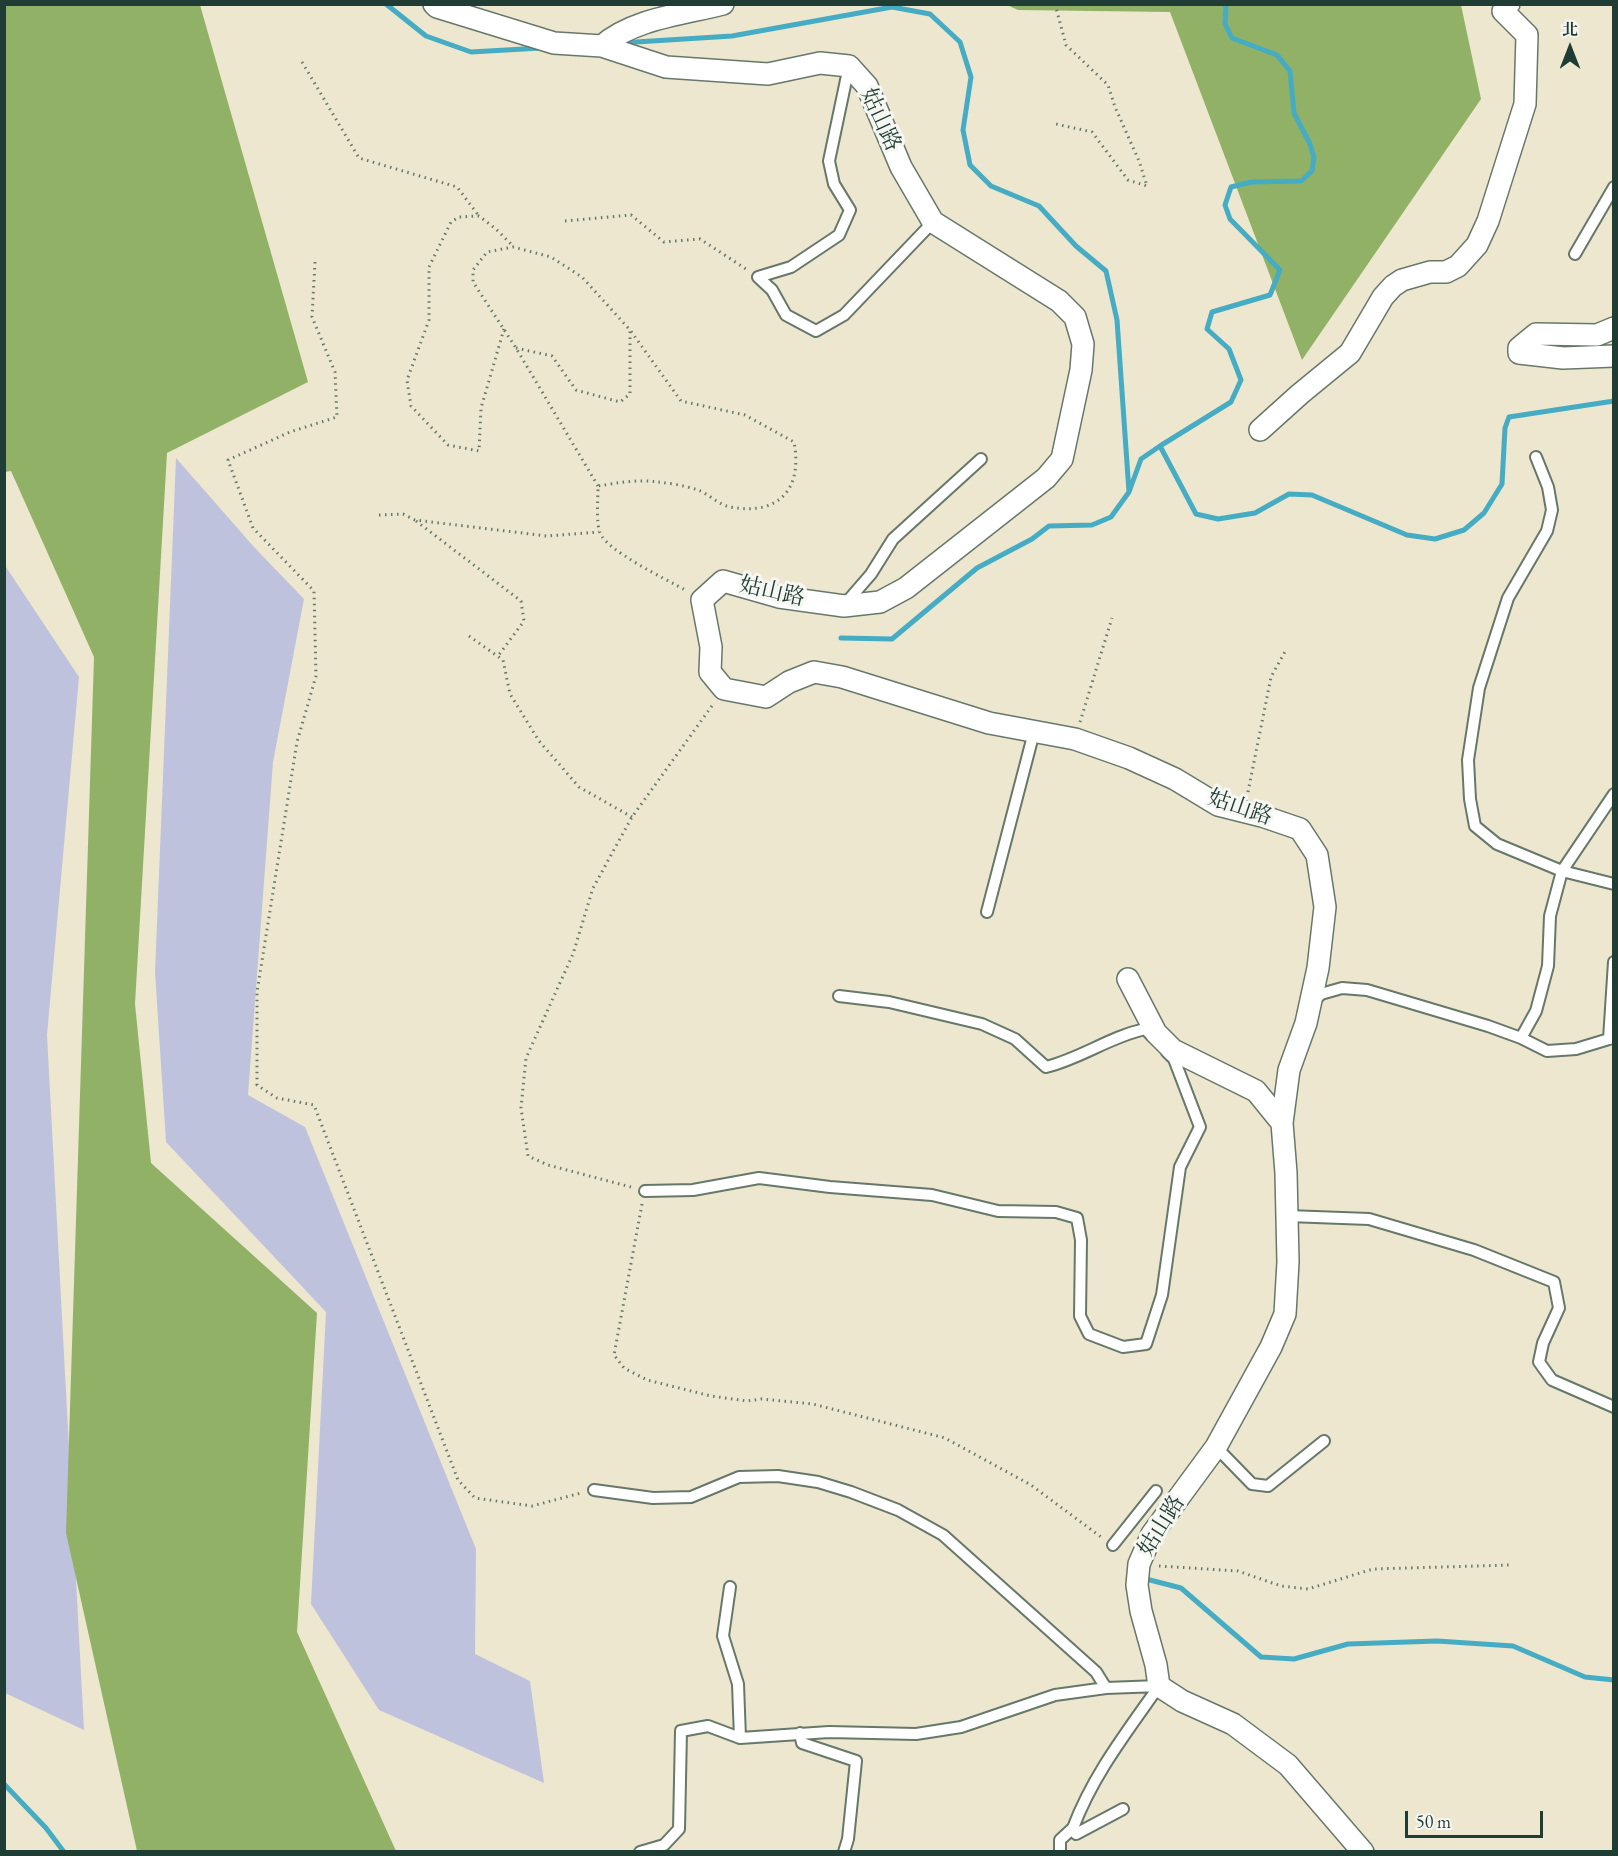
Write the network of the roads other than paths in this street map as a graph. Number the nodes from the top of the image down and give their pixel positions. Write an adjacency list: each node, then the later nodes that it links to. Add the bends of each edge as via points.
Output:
1 (434, 4): 4 (street, 姑山路, via 554,43)
2 (723, 4): 4 (street, via 633,27)
3 (1503, 7): 11 (street, via 1527,35 1525,104 1477,245 1458,266 1446,272 1430,272 1393,286 1350,353)
4 (602, 46): 5 (street, 姑山路, via 666,67 768,74 820,63)
5 (849, 66): 7 (street, 姑山路, via 867,86 901,167); 7 (lane, via 829,161 834,184 850,210 839,235 791,267 758,277 772,290 786,315 816,331 844,315)
6 (1614, 187): 8 (lane)
7 (933, 222): 14 (street, 姑山路, via 1059,301 1075,317 1083,344 1081,370 1062,459 1046,478 906,588 880,602)
8 (1575, 254)
9 (1614, 328): 10 (street, via 1597,335 1536,334 1519,348 1519,353 1563,358)
10 (1614, 356)
11 (1260, 430)
12 (1536, 457): 17 (lane, via 1552,510 1547,531 1508,598 1479,688 1468,760 1470,799 1475,826 1497,844)
13 (981, 459): 14 (lane, via 893,539)
14 (844, 606): 15 (street, 姑山路, via 779,597 723,581 702,600 711,647 710,672 724,689 766,697 814,672 842,677 989,723)
15 (1034, 732): 19 (lane); 23 (street, 姑山路, via 1076,739 1129,758 1218,805 1300,829 1317,855 1324,907 1318,968)
16 (1614, 794): 17 (lane)
17 (1562, 871): 18 (lane); 24 (lane, via 1550,916 1548,966 1536,1011)
18 (1614, 884)
19 (987, 912)
20 (1614, 962): 25 (lane)
21 (1128, 979): 26 (street, via 1156,1033 1173,1050 1256,1091)
22 (839, 996): 27 (lane, via 889,1002 982,1024 1015,1039 1046,1067 1069,1061 1123,1034 1145,1029 1174,1059 1200,1127 1180,1167 1162,1294 1146,1344 1123,1347 1089,1334 1080,1316 1081,1240 1077,1218 1056,1212 998,1211 932,1195 759,1178 693,1190)
23 (1309, 1006): 24 (lane, via 1321,993 1342,988 1366,990); 26 (street, 姑山路, via 1289,1070)
24 (1521, 1038): 25 (lane, via 1546,1051)
25 (1611, 1038)
26 (1282, 1123): 28 (street, 姑山路)
27 (645, 1191)
28 (1288, 1216): 29 (lane, via 1369,1220 1474,1250 1554,1282 1559,1308 1539,1362 1552,1380); 31 (street, 姑山路, via 1285,1314)
29 (1614, 1407)
30 (1324, 1441): 31 (lane, via 1268,1486 1252,1484)
31 (1216, 1447): 36 (street, 姑山路, via 1152,1534 1139,1564 1139,1602)
32 (594, 1490): 37 (lane, via 653,1498 691,1497 739,1477 778,1476 818,1482 898,1510 943,1535 1096,1672)
33 (1156, 1491): 34 (lane)
34 (1113, 1545)
35 (730, 1587): 39 (lane, via 723,1636 738,1684)
36 (1159, 1686): 37 (lane); 41 (lane, via 1101,1767); 45 (street, via 1233,1725 1288,1765)
37 (1106, 1688): 38 (lane, via 1055,1695 961,1727 916,1734)
38 (800, 1733): 39 (lane); 43 (lane, via 801,1743 856,1761)
39 (740, 1738): 42 (lane, via 708,1726 681,1731 679,1829 664,1845)
40 (1123, 1809): 41 (lane, via 1076,1834)
41 (1073, 1828): 44 (lane, via 1060,1840)
42 (640, 1851)
43 (844, 1851)
44 (1060, 1851)
45 (1363, 1851)

